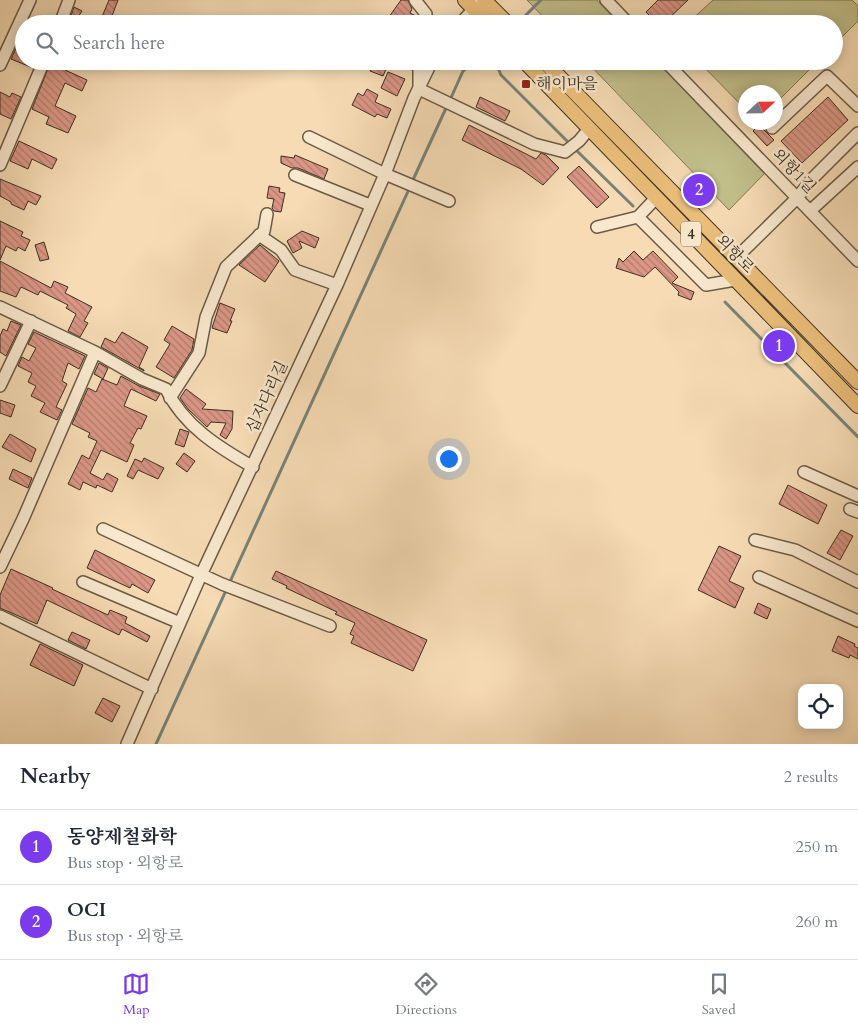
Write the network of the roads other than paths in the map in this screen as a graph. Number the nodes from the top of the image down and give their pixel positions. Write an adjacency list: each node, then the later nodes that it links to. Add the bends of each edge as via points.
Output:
1 (30, 0): 6 (street)
2 (69, 0): 7 (street)
3 (415, 0): 8 (street)
4 (606, 0): 12 (street)
5 (476, 2): 9 (street); 10 (main road); 11 (main road)
6 (23, 15)
7 (63, 15)
8 (426, 15)
9 (467, 15)
10 (483, 15)
11 (497, 15)
12 (620, 15)
13 (15, 32): 14 (street)
14 (0, 65)
15 (40, 70): 27 (street)
16 (419, 70): 21 (street)
17 (428, 70): 21 (street, 십자다리길)
18 (533, 70): 24 (main road, 외항로 / 4)
19 (553, 70): 40 (main road, 외항로 / 4)
20 (674, 70): 32 (street, 외항1길)
21 (419, 89): 24 (street, via 534,144 565,152); 29 (street, 십자다리길)
22 (858, 106): 23 (street, via 828,76)
23 (783, 118)
24 (589, 129): 31 (main road, 외항로 / 4)
25 (858, 133): 32 (street)
26 (308, 137): 29 (street)
27 (0, 165)
28 (858, 167): 35 (street)
29 (385, 174): 33 (street); 34 (street, 십자다리길)
30 (295, 175): 34 (street)
31 (656, 198): 37 (street); 42 (main road, 외항로 / 4)
32 (797, 198): 35 (street, 외항1길); 40 (street)
33 (449, 201)
34 (370, 206): 43 (street, 십자다리길)
35 (810, 211): 41 (street, 외항1길)
36 (267, 214): 39 (street, via 264,230)
37 (638, 216): 38 (street); 42 (street, via 706,285)
38 (597, 227)
39 (259, 235): 43 (street, via 280,250 295,270); 49 (street, via 226,267 206,317 198,353)
40 (737, 257): 47 (main road, 외항로 / 4)
41 (858, 261)
42 (735, 280): 50 (main road, 외항로 / 4)
43 (337, 285): 51 (street, 십자다리길)
44 (0, 307): 45 (street)
45 (31, 321): 46 (street); 48 (street)
46 (95, 352): 49 (street, via 166,389); 56 (street)
47 (858, 382)
48 (0, 386)
49 (170, 398): 51 (street, via 204,436)
50 (858, 406)
51 (253, 467): 57 (street, 십자다리길)
52 (804, 472): 53 (street)
53 (858, 496)
54 (103, 529): 57 (street)
55 (755, 540): 60 (street, via 795,550)
56 (0, 567)
57 (202, 575): 63 (street, 십자다리길); 64 (street)
58 (759, 577): 62 (street)
59 (84, 582): 63 (street)
60 (858, 582)
61 (0, 616): 65 (street)
62 (858, 621)
63 (180, 623): 65 (street, 십자다리길)
64 (330, 626)
65 (152, 689): 66 (street, 십자다리길)
66 (127, 744)

